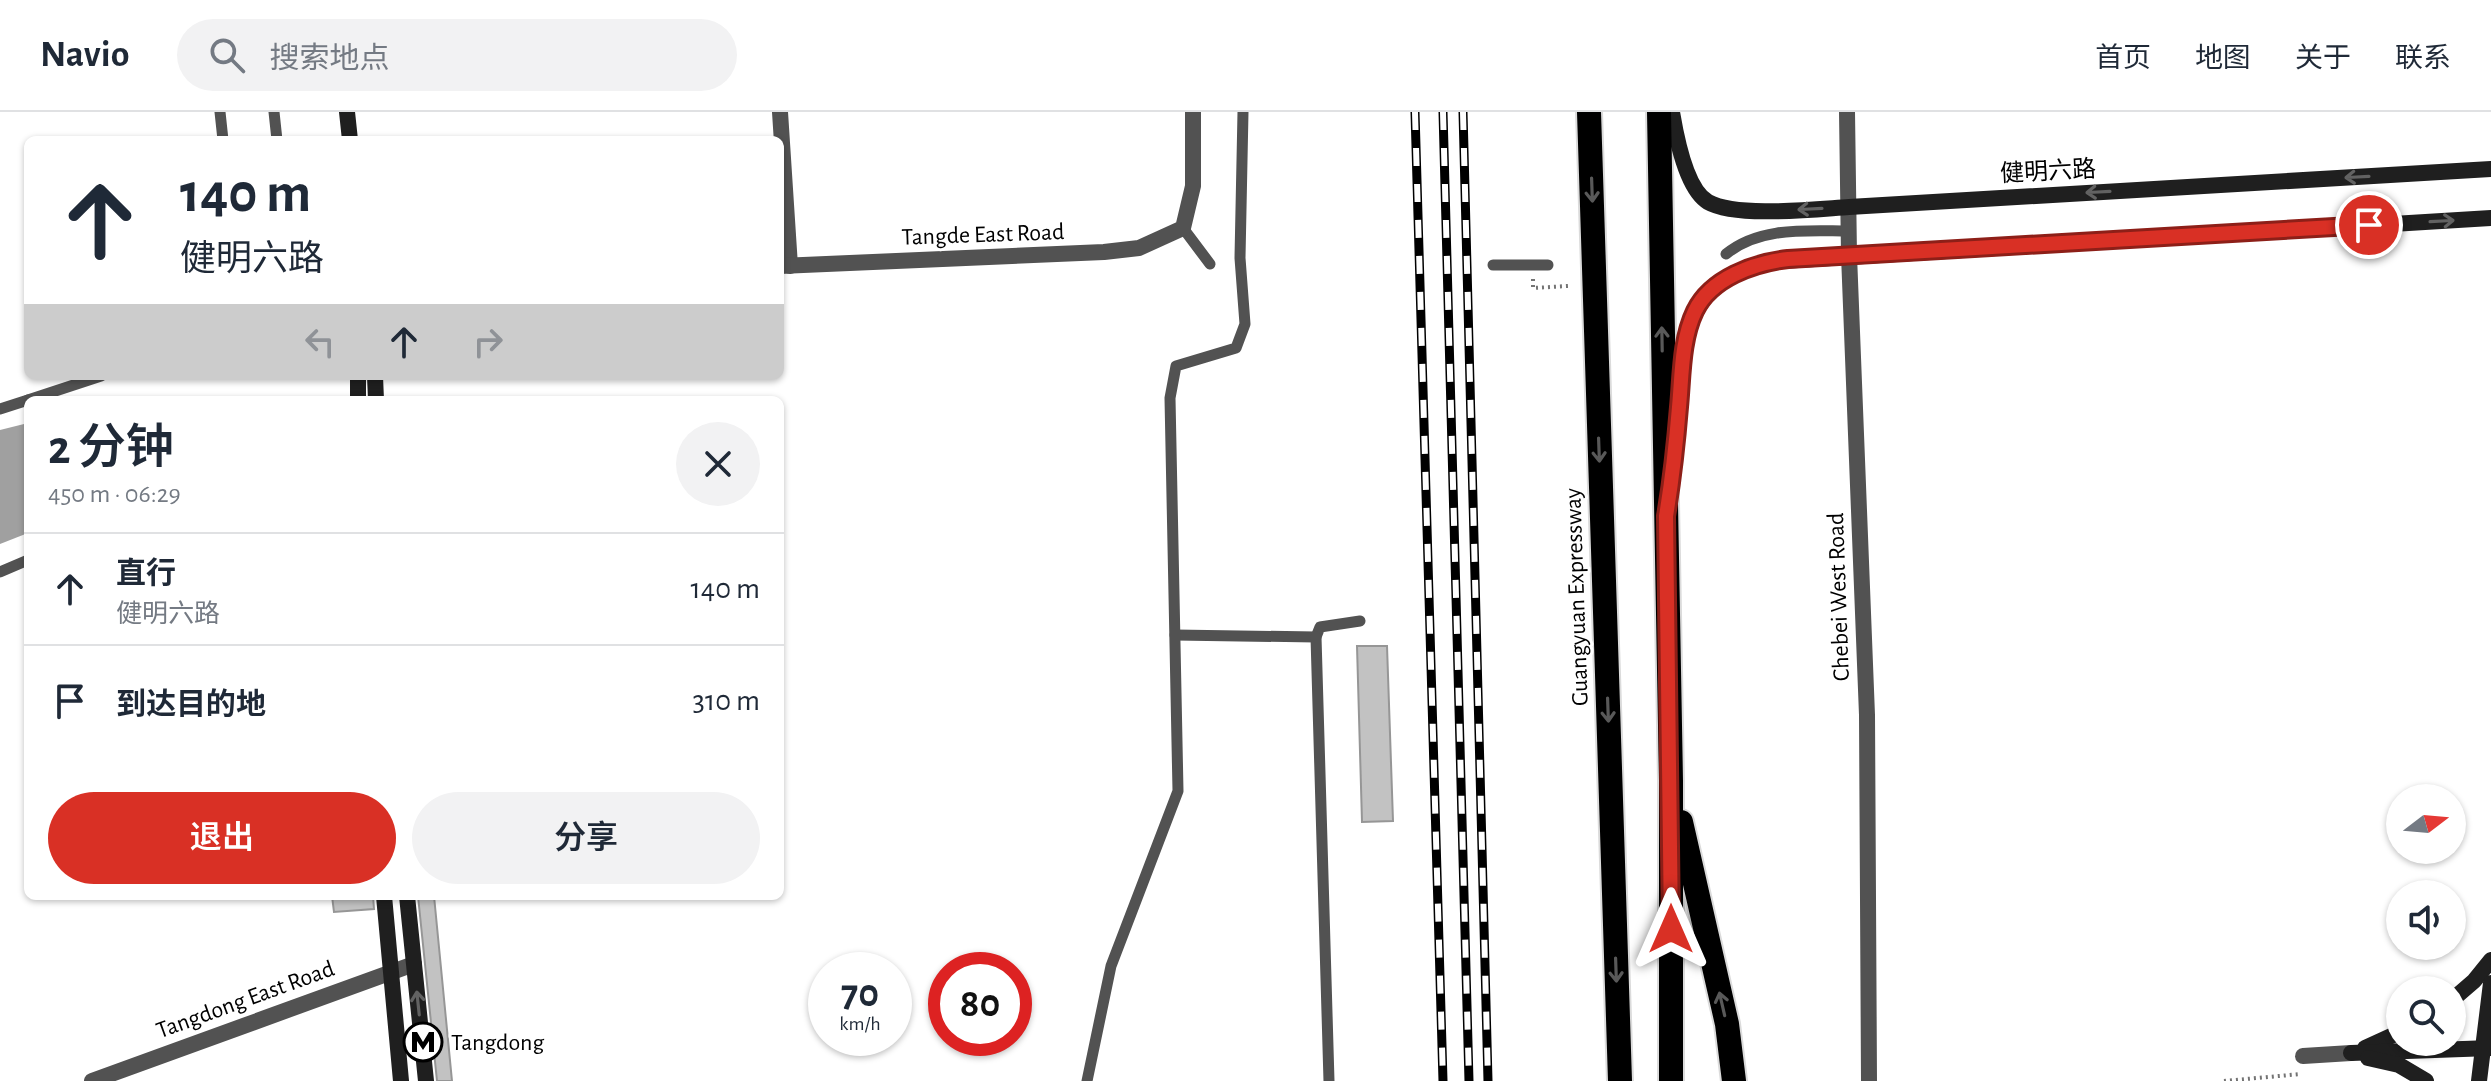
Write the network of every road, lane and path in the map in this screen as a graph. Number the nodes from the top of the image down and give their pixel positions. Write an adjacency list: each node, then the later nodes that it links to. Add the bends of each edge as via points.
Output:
1 (220, 112): 11 (lane)
2 (274, 112): 12 (lane)
3 (347, 112): 13 (main road)
4 (780, 112): 14 (street)
5 (1193, 112): 18 (street, via 1193,186)
6 (1243, 112): 37 (lane, via 1240,258 1245,324 1236,348 1176,366 1170,398)
7 (1589, 112): 56 (highway, Guangyuan Expressway, one-way to 56)
8 (1659, 112): 33 (highway, one-way to 8)
9 (1672, 112): 16 (main road, 健明六路, one-way to 9, via 1730,209 1708,202 1678,146)
10 (1847, 112): 16 (street, Chebei West Road)
11 (223, 136)
12 (277, 136)
13 (350, 136)
14 (781, 136)
15 (2491, 169): 16 (main road, 健明六路, one-way to 16)
16 (1849, 207): 19 (street, Chebei West Road)
17 (2491, 218): 22 (main road, one-way to 17)
18 (1183, 228): 23 (lane); 27 (street, Tangde East Road, via 1156,242 1113,252)
19 (1849, 231): 21 (lane, via 1765,235); 22 (street, Chebei West Road)
20 (784, 235): 27 (street)
21 (1726, 254)
22 (1849, 255): 33 (main road, via 1764,262 1715,287 1695,310 1682,359); 59 (street, Chebei West Road, via 1867,715)
23 (1210, 264)
24 (1493, 265): 25 (lane)
25 (1533, 265): 26 (lane); 28 (path, via 1533,288)
26 (1548, 265)
27 (785, 266)
28 (1568, 286)
29 (89, 380): 30 (lane)
30 (40, 396)
31 (24, 401): 32 (lane)
32 (0, 409)
33 (1666, 516): 39 (highway)
34 (24, 562): 35 (lane)
35 (0, 572)
36 (1360, 621): 38 (lane, via 1320,627)
37 (1175, 635): 38 (lane); 54 (lane, via 1178,791 1111,966)
38 (1316, 637): 55 (lane)
39 (1671, 781): 57 (highway); 58 (highway, one-way to 39, via 1727,1024)
40 (384, 900): 44 (main road)
41 (407, 900): 43 (main road)
42 (2491, 960): 46 (main road)
43 (414, 964): 44 (street, Tangdong East Road); 53 (main road, one-way to 43)
44 (391, 972): 51 (street, Tangdong East Road); 52 (main road)
45 (2491, 983): 48 (main road)
46 (2466, 988)
47 (2386, 1038): 49 (main road)
48 (2487, 1048): 49 (main road); 62 (main road)
49 (2351, 1053): 50 (street); 61 (main road, via 2399,1065)
50 (2303, 1056): 60 (path, via 2305,1074)
51 (92, 1081)
52 (401, 1081)
53 (426, 1081)
54 (1087, 1081)
55 (1329, 1081)
56 (1620, 1081)
57 (1671, 1081)
58 (1734, 1081)
59 (1869, 1081)
60 (2224, 1081)
61 (2426, 1081)
62 (2479, 1081)

